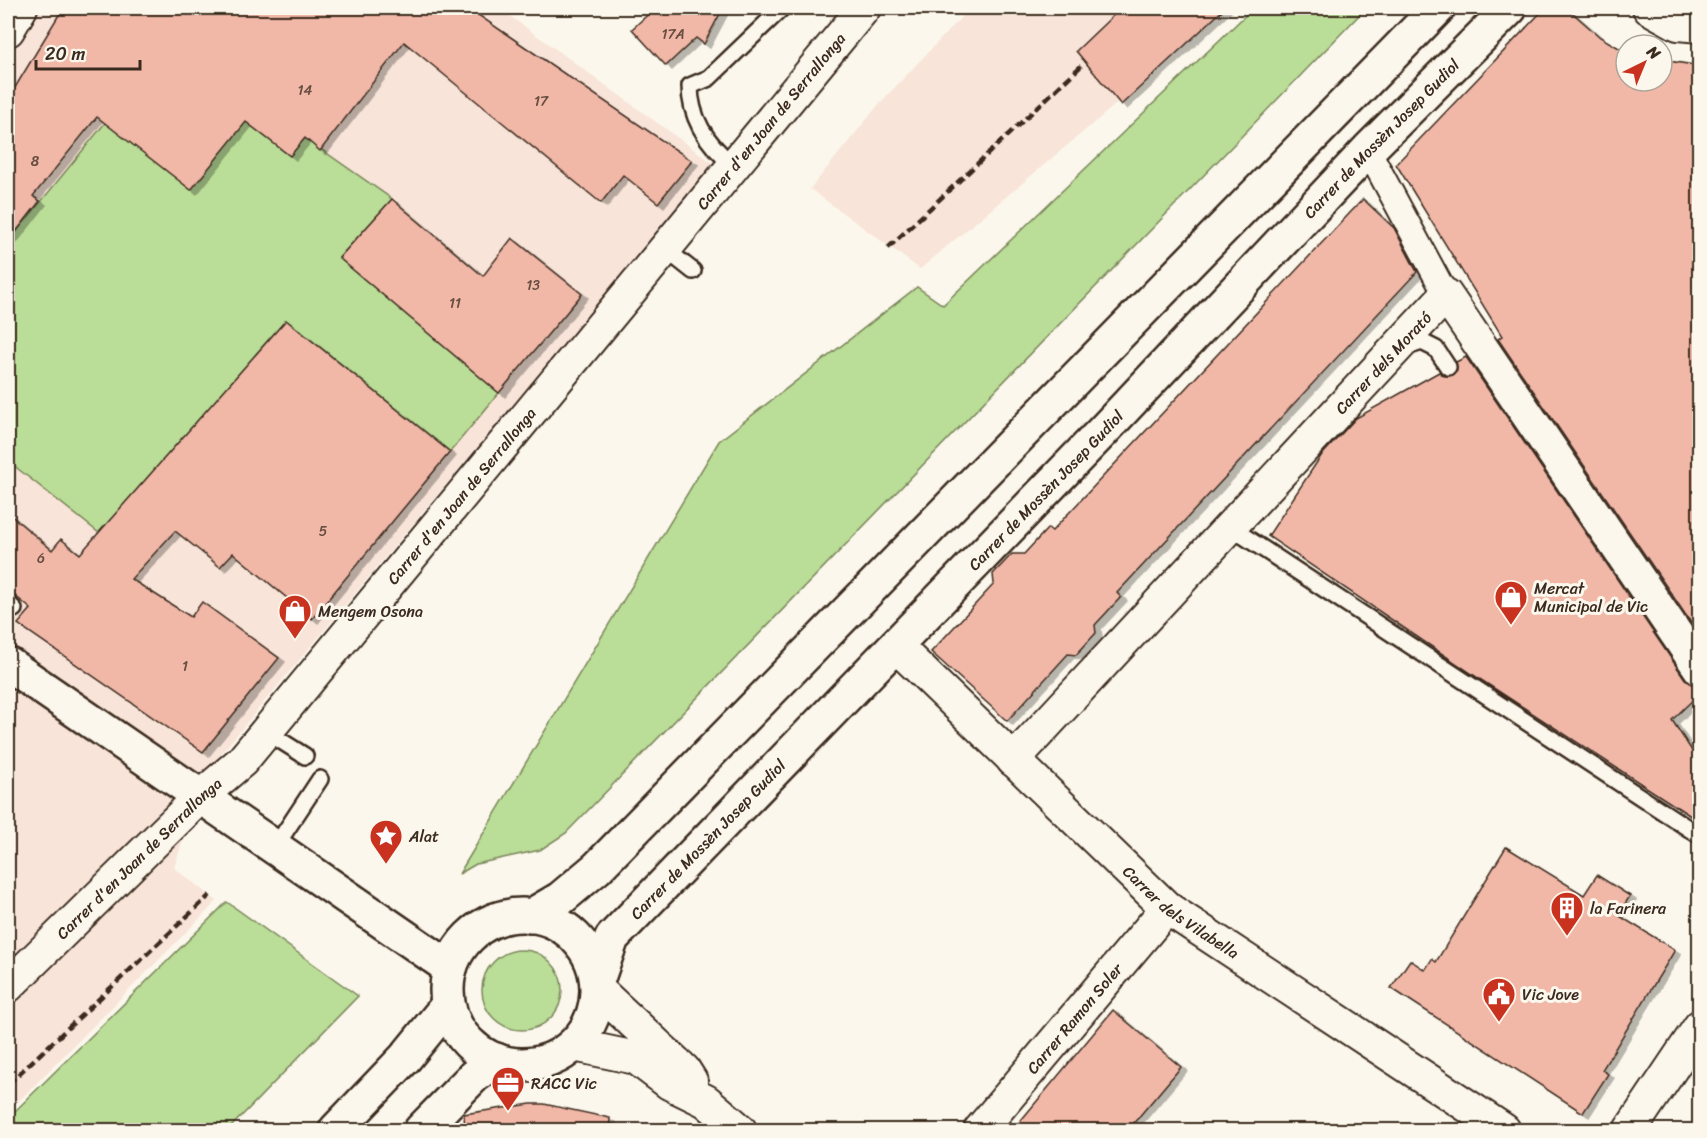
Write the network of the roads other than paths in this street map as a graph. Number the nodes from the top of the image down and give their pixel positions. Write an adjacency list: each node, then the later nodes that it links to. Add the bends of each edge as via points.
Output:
1 (21, 8): 8 (street)
2 (782, 8): 10 (lane, via 709,78 690,86 690,107 712,148)
3 (864, 8): 10 (street, Carrer d'en Joan de Serrallonga)
4 (1438, 8): 27 (street, via 597,868 560,899)
5 (1510, 8): 9 (street, Carrer de Mossèn Josep Gudiol)
6 (1649, 8): 7 (street, via 1678,24)
7 (1700, 26)
8 (8, 30)
9 (1368, 150): 13 (street); 16 (street, Carrer de Mossèn Josep Gudiol)
10 (733, 165): 11 (street, Carrer d'en Joan de Serrallonga)
11 (664, 248): 12 (lane); 19 (street, Carrer d'en Joan de Serrallonga)
12 (693, 271)
13 (1446, 295): 15 (street, Carrer dels Morató); 18 (street, Carrer dels Morató)
14 (1448, 367): 15 (lane, via 1436,349 1422,342 1407,346 1253,520)
15 (1230, 527): 21 (street, Carrer dels Morató); 24 (lane)
16 (895, 645): 21 (street, Carrer dels Vilabella); 29 (street, Carrer de Mossèn Josep Gudiol, via 612,938)
17 (8, 664): 23 (street)
18 (1700, 669)
19 (267, 732): 20 (lane); 23 (street, Carrer d'en Joan de Serrallonga, via 242,761)
20 (305, 756)
21 (1013, 760): 26 (street, Carrer dels Vilabella)
22 (320, 779): 25 (lane)
23 (201, 796): 25 (street); 30 (street, Carrer d'en Joan de Serrallonga)
24 (1700, 836)
25 (275, 847): 28 (street)
26 (1167, 908): 39 (street, Carrer Ramon Soler); 40 (street, Carrer dels Vilabella)
27 (531, 916): 28 (street, via 510,916 490,922 459,949); 29 (street, via 547,919 575,937 593,964)
28 (450, 968): 31 (street)
29 (597, 985): 33 (street, via 595,1010); 35 (street, via 684,1070)
30 (8, 986)
31 (448, 1005): 34 (street, via 465,1039); 36 (street, via 405,1058)
32 (1700, 1026): 41 (street)
33 (574, 1045): 34 (street, via 537,1064 516,1065); 35 (street, via 636,1058 669,1083)
34 (496, 1060): 37 (street, via 474,1076)
35 (706, 1101): 38 (street)
36 (336, 1131)
37 (421, 1131)
38 (740, 1131)
39 (980, 1131)
40 (1504, 1131)
41 (1630, 1131)

